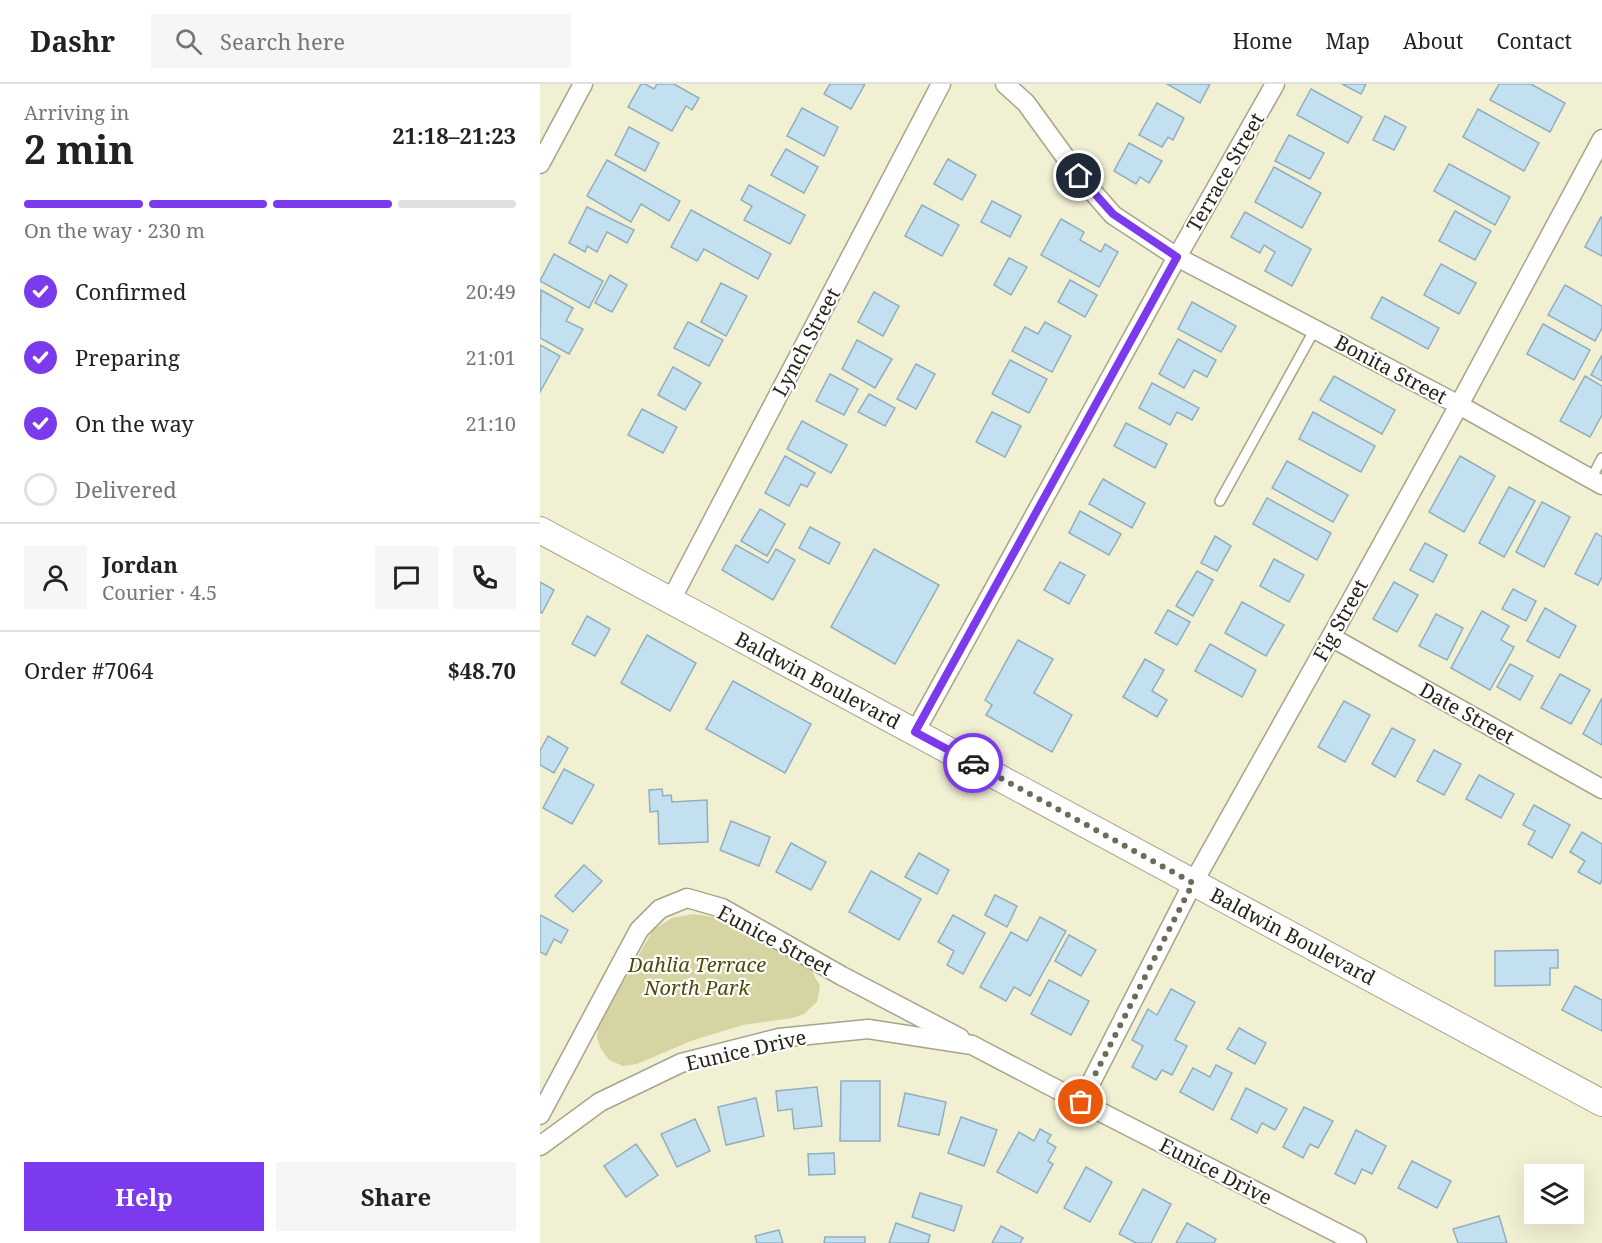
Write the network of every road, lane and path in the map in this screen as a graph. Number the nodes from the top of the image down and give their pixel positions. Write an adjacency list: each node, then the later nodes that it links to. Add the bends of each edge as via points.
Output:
1 (583, 84): 6 (street)
2 (941, 84): 14 (street, Lynch Street)
3 (1005, 84): 7 (street, Bonita Street, via 1026,103 1079,176 1113,214)
4 (1275, 84): 7 (street, Terrace Street)
5 (1602, 139): 9 (street, Fig Street)
6 (540, 164)
7 (1177, 257): 8 (street, Bonita Street); 16 (street, Terrace Street)
8 (1315, 329): 9 (street, Bonita Street); 12 (lane)
9 (1459, 405): 11 (street, Bonita Street); 15 (street, Fig Street)
10 (1602, 458): 11 (lane)
11 (1596, 482)
12 (1220, 501)
13 (540, 530): 14 (main road, Baldwin Boulevard)
14 (670, 600): 16 (main road, Baldwin Boulevard)
15 (1331, 637): 17 (street, Date Street); 18 (street, Fig Street)
16 (915, 732): 18 (main road, Baldwin Boulevard)
17 (1602, 789)
18 (1193, 883): 20 (street, Fig Street); 21 (main road, Baldwin Boulevard)
19 (972, 1045): 20 (street, Eunice Drive); 22 (street, Eunice Street, via 722,908 687,898 660,909 639,930); 23 (street, Eunice Drive, via 867,1029 779,1038 681,1063 600,1102)
20 (1081, 1102): 24 (street, Eunice Drive)
21 (1602, 1103)
22 (540, 1115)
23 (540, 1146)
24 (1357, 1243)

